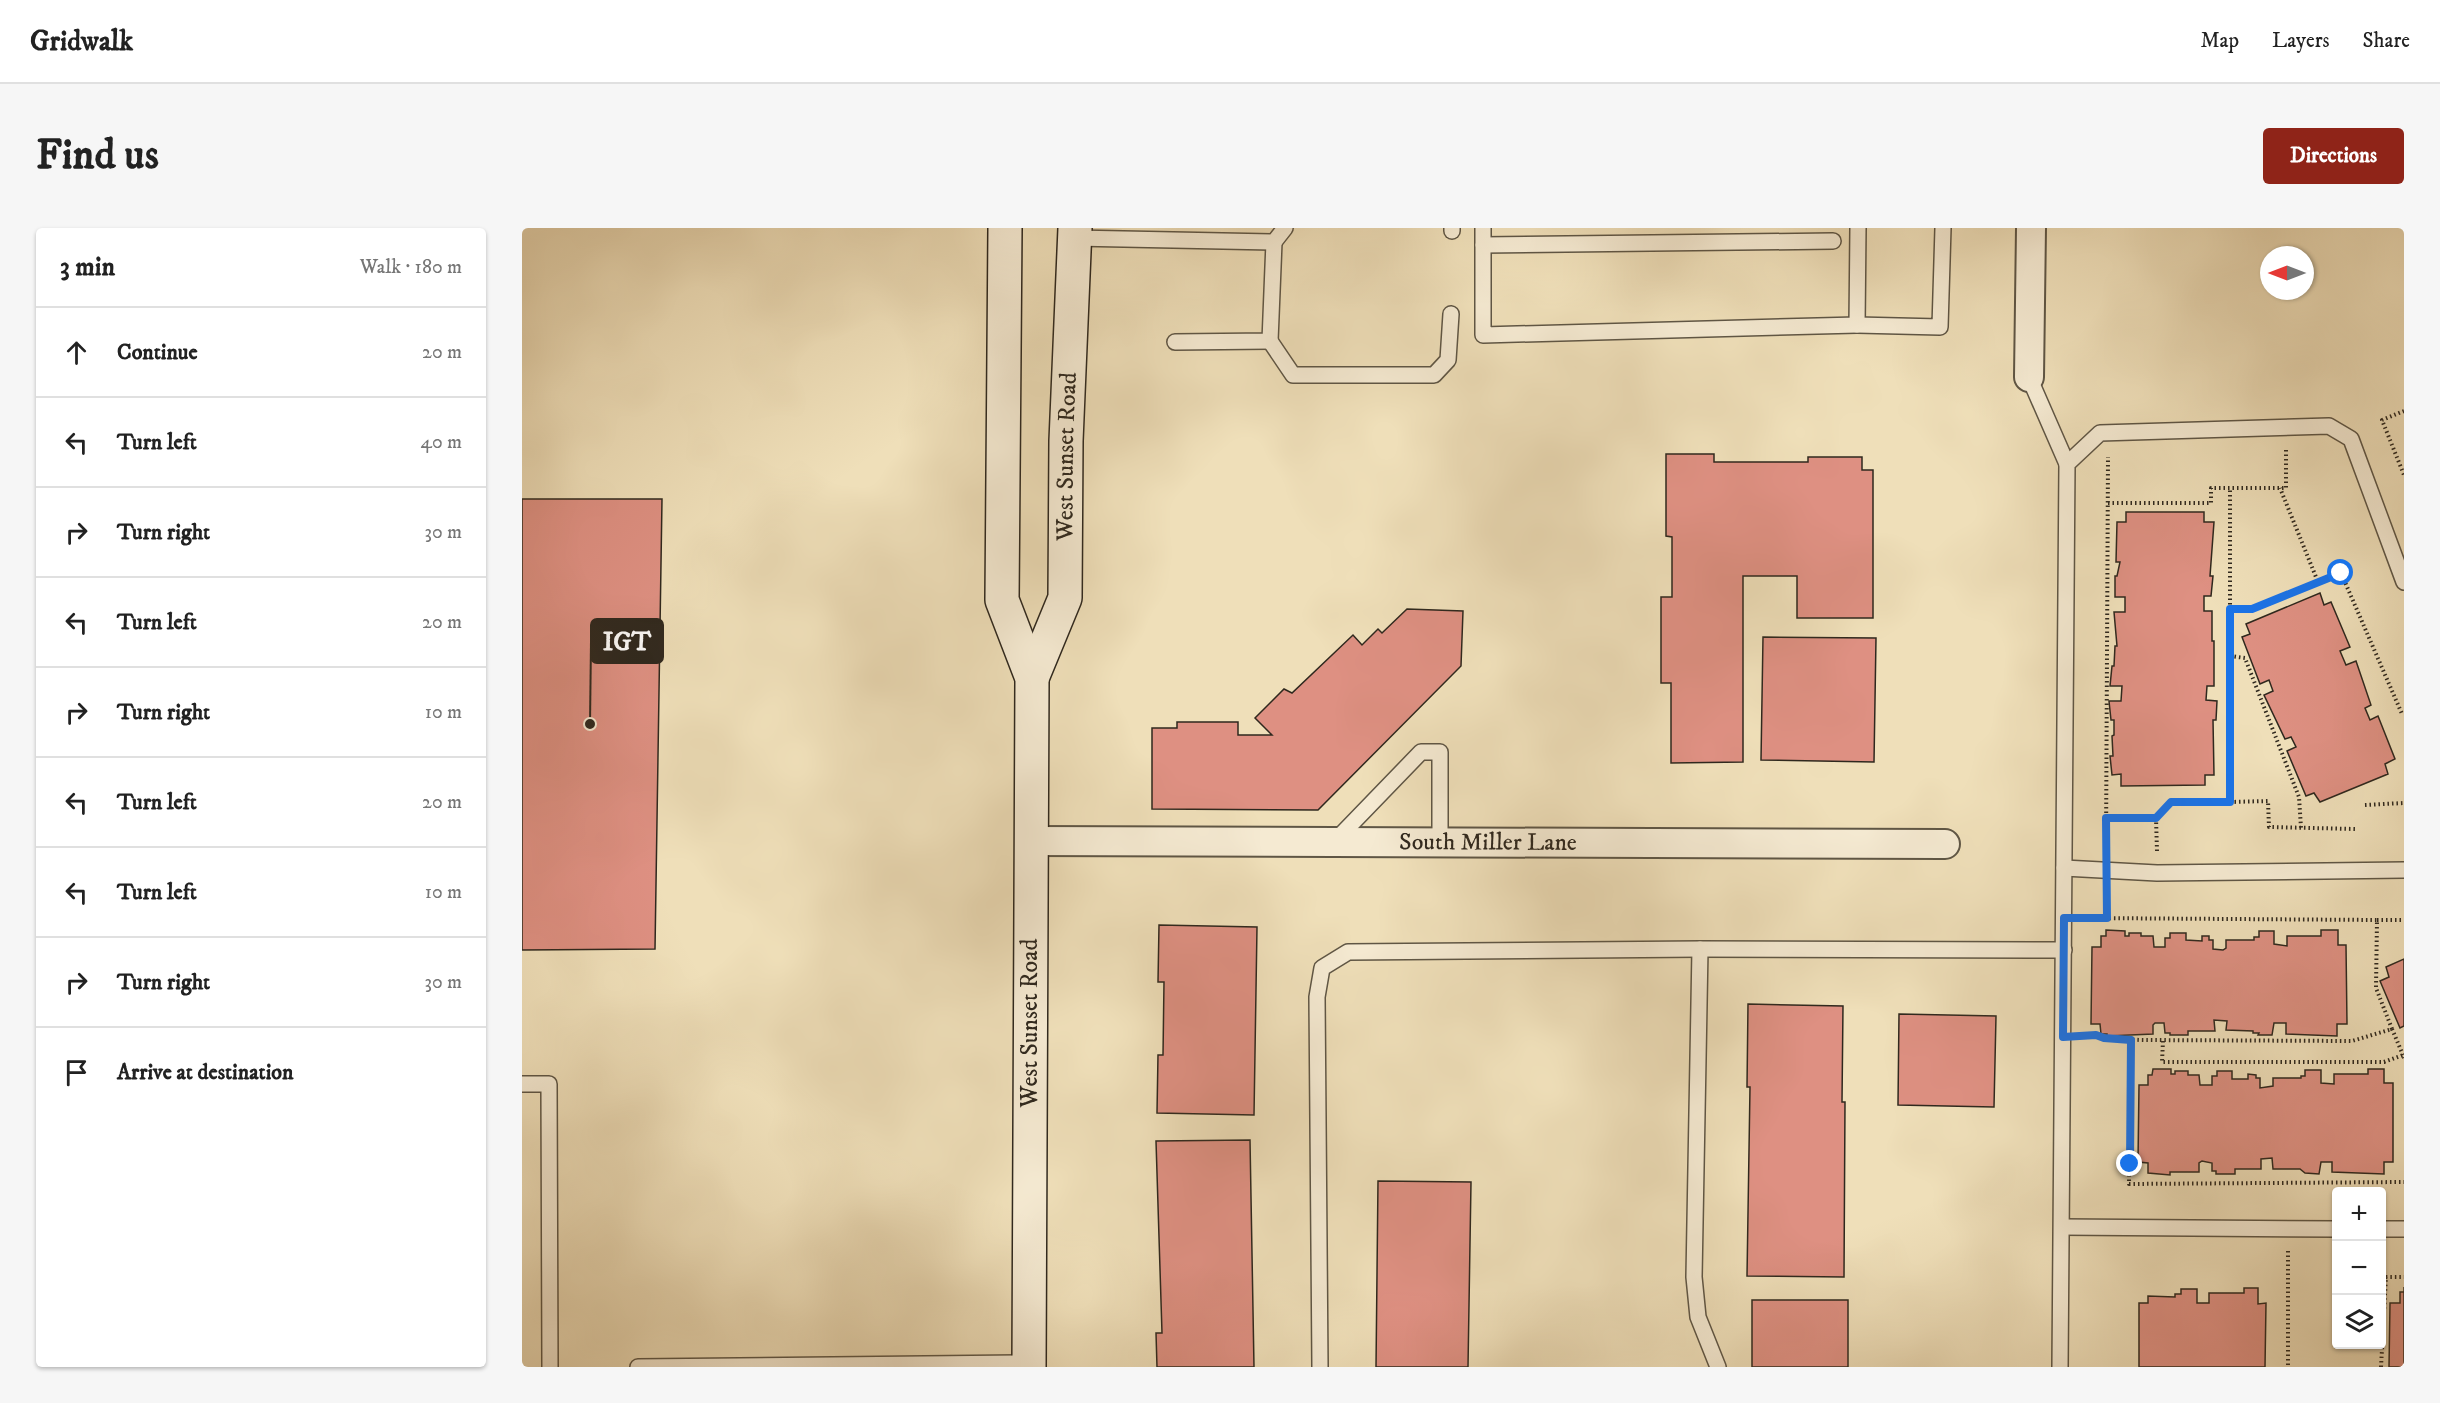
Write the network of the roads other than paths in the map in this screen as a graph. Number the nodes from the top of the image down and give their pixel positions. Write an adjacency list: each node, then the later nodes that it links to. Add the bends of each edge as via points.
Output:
1 (1005, 228): 18 (main road, West Sunset Road, via 1002,600)
2 (1285, 228): 9 (lane)
3 (1484, 228): 10 (lane)
4 (1858, 228): 12 (lane)
5 (1943, 228): 12 (lane, via 1940,327)
6 (2031, 228): 15 (street)
7 (1074, 233): 9 (lane); 18 (main road, West Sunset Road, via 1065,598)
8 (1833, 241): 10 (lane)
9 (1274, 242): 13 (lane)
10 (1484, 245): 12 (lane, via 1484,334)
11 (1451, 314): 13 (lane, via 1448,360 1434,375 1293,375)
12 (1857, 325)
13 (1270, 341): 14 (lane)
14 (1175, 342)
15 (2029, 377): 16 (lane)
16 (2067, 464): 17 (lane, via 2100,434 2329,426 2350,439); 23 (lane)
17 (2404, 582)
18 (1032, 678): 19 (main road, West Sunset Road)
19 (1030, 841): 20 (street, South Miller Lane); 32 (main road, West Sunset Road)
20 (1335, 841): 21 (street, South Miller Lane); 21 (lane, via 1421,752 1440,752)
21 (1440, 842): 22 (street, South Miller Lane)
22 (1946, 844)
23 (2064, 868): 24 (lane, via 2157,873); 26 (lane)
24 (2404, 870)
25 (1700, 949): 26 (lane); 35 (lane, via 1348,952 1322,968 1317,997); 36 (lane, via 1694,1276 1698,1317)
26 (2064, 950): 28 (lane)
27 (522, 1084): 33 (lane, via 549,1084)
28 (2062, 1227): 29 (lane); 37 (lane)
29 (2332, 1229)
30 (2386, 1229): 31 (lane)
31 (2404, 1229)
32 (1029, 1365): 34 (lane)
33 (550, 1367)
34 (638, 1367)
35 (1320, 1367)
36 (1718, 1367)
37 (2060, 1367)

